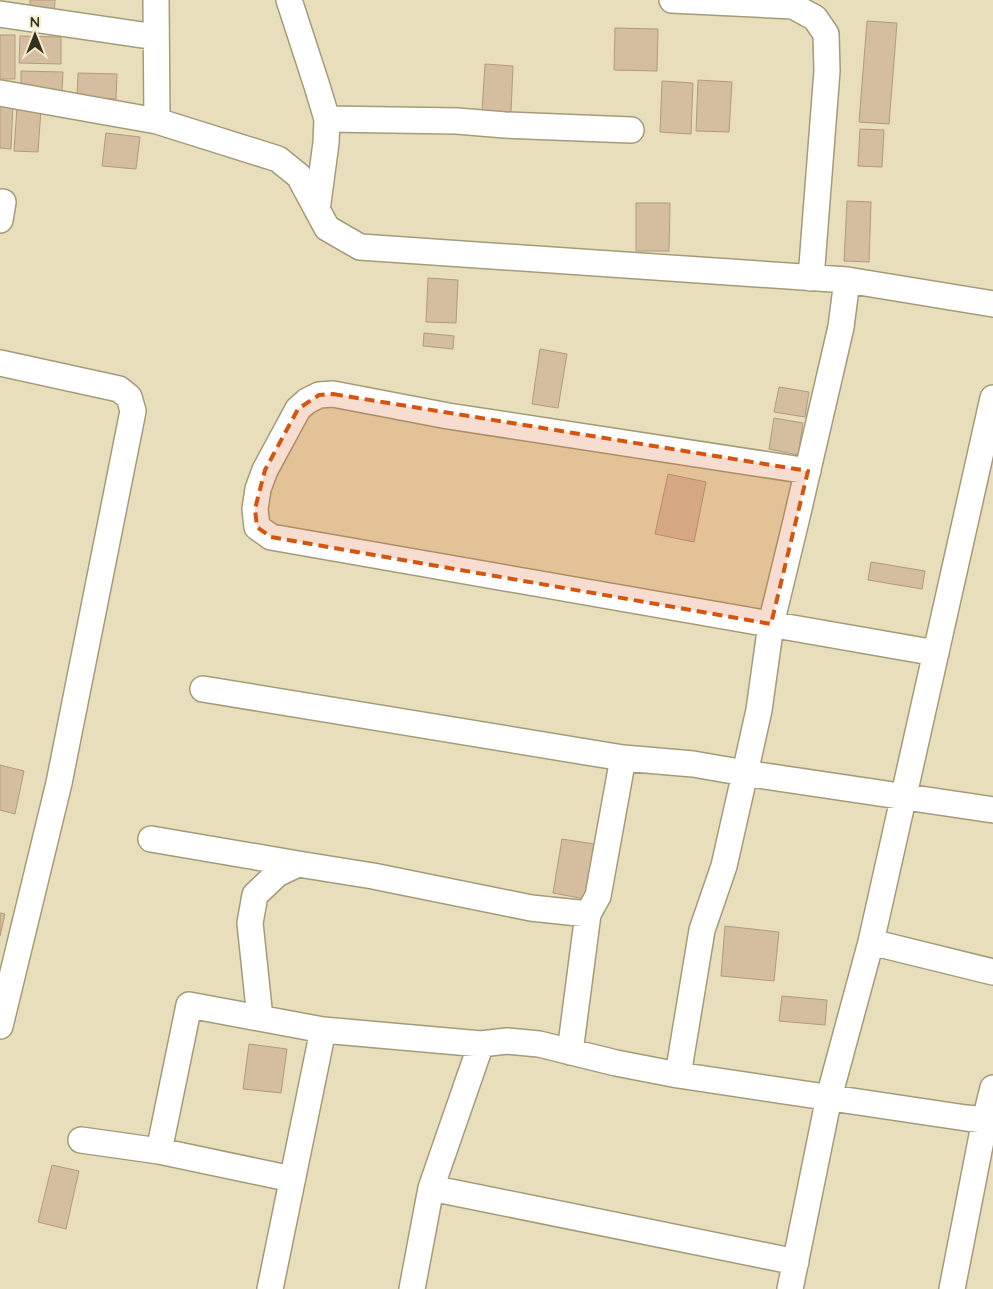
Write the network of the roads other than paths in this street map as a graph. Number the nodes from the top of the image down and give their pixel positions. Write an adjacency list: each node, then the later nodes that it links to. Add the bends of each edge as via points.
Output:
1 (156, 0): 5 (street)
2 (288, 0): 7 (street)
3 (672, 0): 11 (street, via 794,6 815,18 826,34 827,70)
4 (0, 14): 5 (street)
5 (156, 37): 8 (street)
6 (0, 93): 8 (street)
7 (327, 119): 9 (street, via 457,121); 10 (street)
8 (157, 121): 10 (street, via 278,159 300,176)
9 (631, 130)
10 (318, 210): 11 (street, via 327,228 360,247)
11 (811, 278): 12 (street)
12 (847, 280): 13 (street); 16 (street, via 841,327)
13 (993, 304)
14 (0, 363): 30 (street, via 119,389 129,397 133,411 59,783)
15 (993, 398): 18 (street)
16 (808, 472): 17 (street); 17 (street, via 448,416 333,394 319,395 298,409 258,489 257,527 271,536)
17 (771, 624): 18 (street); 21 (street, via 759,710)
18 (936, 653): 22 (street)
19 (203, 689): 20 (street)
20 (623, 758): 21 (street, via 693,764); 26 (street, via 598,896)
21 (744, 773): 22 (street); 34 (street, via 724,866 702,930)
22 (903, 797): 23 (street); 27 (street)
23 (993, 810)
24 (151, 839): 25 (street)
25 (298, 864): 26 (street, via 531,908); 29 (street, via 277,874 255,895 250,923)
26 (588, 914): 33 (street)
27 (871, 942): 28 (street); 36 (street)
28 (993, 972)
29 (260, 1018): 31 (street); 39 (street, via 189,1005)
30 (0, 1026)
31 (323, 1030): 32 (street); 40 (street)
32 (481, 1044): 33 (street, via 507,1041 539,1044); 41 (street)
33 (570, 1052): 34 (street)
34 (678, 1075): 36 (street)
35 (993, 1088): 37 (street)
36 (829, 1097): 37 (street); 42 (street)
37 (985, 1120): 46 (street)
38 (81, 1140): 39 (street)
39 (159, 1151): 40 (street)
40 (292, 1179): 43 (street)
41 (430, 1188): 42 (street); 44 (street)
42 (796, 1262): 45 (street)
43 (270, 1289)
44 (412, 1289)
45 (790, 1289)
46 (952, 1289)

